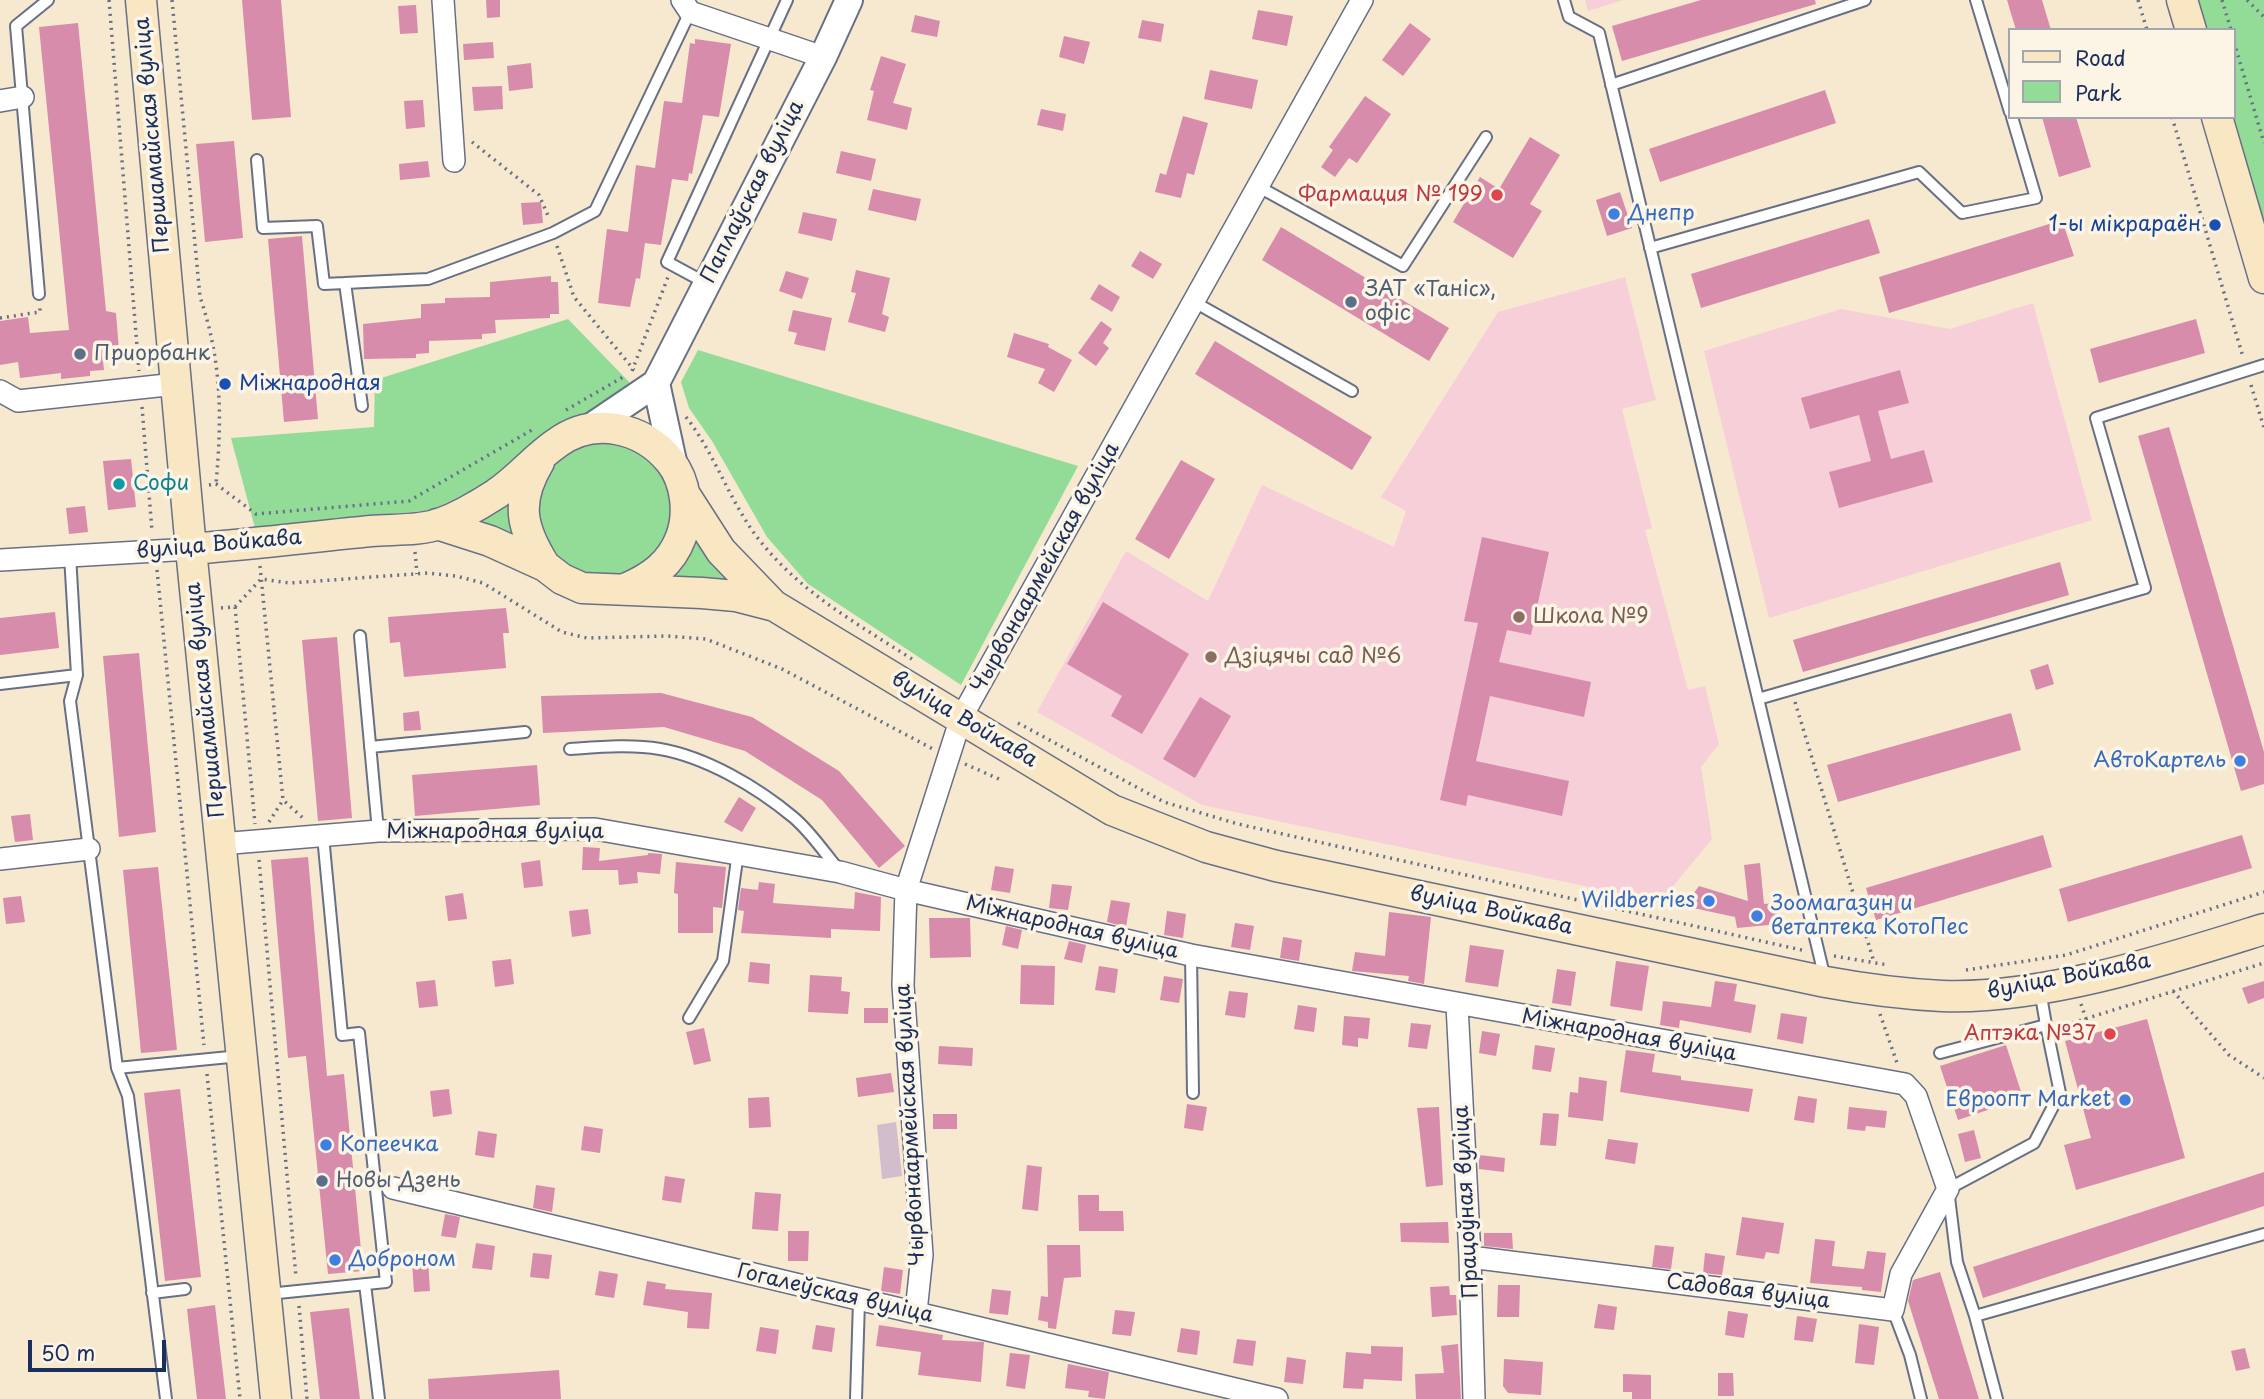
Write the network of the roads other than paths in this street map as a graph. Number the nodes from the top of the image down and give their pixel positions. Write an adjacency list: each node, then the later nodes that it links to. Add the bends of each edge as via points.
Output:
1 (48, 0): 16 (lane, via 16,26)
2 (141, 0): 33 (main road, Першамайская вуліца)
3 (443, 0): 23 (street)
4 (787, 0): 13 (lane)
5 (849, 0): 14 (street, Паплаўская вуліца)
6 (1362, 0): 24 (street, Чырвонаармейская вуліца)
7 (1564, 0): 15 (lane, via 1569,17 1599,33)
8 (1866, 0): 15 (lane)
9 (1976, 0): 18 (lane)
10 (2182, 0): 12 (main road)
11 (686, 6): 13 (street); 27 (lane, via 594,211 553,233 428,279)
12 (2190, 28)
13 (769, 39): 14 (street); 28 (lane, via 667,262)
14 (823, 57): 28 (street, Паплаўская вуліца)
15 (1611, 85): 25 (lane)
16 (23, 97): 17 (street); 29 (lane)
17 (0, 101)
18 (2008, 105)
19 (2013, 119): 25 (lane, via 2036,198 1962,212 1919,172)
20 (2218, 119): 26 (main road)
21 (1486, 137): 24 (lane, via 1403,265)
22 (257, 160): 27 (lane, via 263,228 317,226 324,284)
23 (454, 161)
24 (1259, 187): 30 (street, Чырвонаармейская вуліца)
25 (1650, 248): 51 (lane)
26 (2264, 278)
27 (345, 283): 36 (lane)
28 (706, 283): 32 (street, Паплаўская вуліца)
29 (39, 295)
30 (1196, 303): 35 (lane); 52 (street, Чырвонаармейская вуліца)
31 (2264, 365): 51 (lane, via 2096,418 2145,588)
32 (645, 377): 37 (street, Паплаўская вуліца); 39 (street)
33 (176, 384): 34 (street, via 18,401); 42 (main road, Першамайская вуліца)
34 (0, 391)
35 (1352, 391)
36 (362, 406)
37 (588, 429): 38 (main road, вуліца Войкава, via 556,443); 39 (main road, вуліца Войкава, via 627,431 646,438)
38 (542, 456): 41 (main road, вуліца Войкава, via 497,494); 45 (main road, вуліца Войкава, via 527,481 523,511 529,540)
39 (674, 466): 40 (main road, вуліца Войкава)
40 (685, 495): 46 (main road, вуліца Войкава, via 684,525 673,554 660,569); 47 (main road, вуліца Войкава, via 721,551)
41 (437, 524): 42 (main road, вуліца Войкава); 45 (main road, вуліца Войкава)
42 (191, 549): 43 (street, вуліца Войкава); 58 (main road, Першамайская вуліца)
43 (70, 555): 44 (street, вуліца Войкава); 49 (lane)
44 (0, 560)
45 (545, 566): 46 (main road, вуліца Войкава, via 582,588)
46 (625, 589): 47 (main road, вуліца Войкава, via 736,596)
47 (773, 605): 52 (main road, вуліца Войкава)
48 (360, 636): 54 (lane)
49 (77, 675): 50 (lane); 59 (lane, via 70,701)
50 (0, 684)
51 (1758, 699): 66 (lane)
52 (961, 718): 63 (street, Чырвонаармейская вуліца); 66 (main road, вуліца Войкава, via 1112,810 1206,847 1276,866)
53 (525, 732): 54 (lane)
54 (370, 747): 56 (lane)
55 (570, 749): 62 (lane, via 662,749 713,767 794,818)
56 (378, 831): 57 (street, Міжнародная вуліца); 60 (street, Міжнародная вуліца, via 595,829)
57 (323, 836): 58 (street, Міжнародная вуліца); 79 (lane, via 342,1035 359,1033 386,1282)
58 (220, 844): 72 (main road, Першамайская вуліца)
59 (89, 849): 61 (street); 73 (lane)
60 (738, 852): 62 (street, Міжнародная вуліца); 69 (lane, via 723,961)
61 (0, 859)
62 (840, 872): 63 (street, Міжнародная вуліца)
63 (906, 890): 65 (street, Міжнародная вуліца); 85 (street, Чырвонаармейская вуліца, via 903,985 922,1255)
64 (2264, 929): 67 (main road, вуліца Войкава, via 2194,951)
65 (1191, 955): 68 (street, Міжнародная вуліца); 74 (lane)
66 (1823, 968): 67 (main road, вуліца Войкава, via 1944,996)
67 (2039, 986): 70 (lane)
68 (1457, 1005): 76 (street, Міжнародная вуліца, via 1910,1090); 78 (street, Працоўная вуліца)
69 (689, 1018)
70 (2046, 1028): 71 (lane); 76 (lane, via 2060,1093 2034,1143)
71 (1940, 1053)
72 (240, 1056): 73 (lane); 82 (main road, Першамайская вуліца)
73 (117, 1068): 81 (lane, via 128,1097)
74 (1193, 1093)
75 (393, 1188): 83 (street, Гогалеўская вуліца)
76 (1948, 1189): 84 (street, via 1901,1274); 86 (lane, via 1957,1262)
77 (2264, 1234): 86 (lane)
78 (1470, 1258): 84 (street, Садовая вуліца); 92 (street, Працоўная вуліца)
79 (365, 1284): 82 (lane); 89 (lane)
80 (186, 1289): 81 (lane)
81 (152, 1293): 87 (lane)
82 (266, 1294): 88 (main road, Першамайская вуліца)
83 (859, 1301): 85 (street, Гогалеўская вуліца); 90 (lane)
84 (1893, 1310): 93 (lane)
85 (915, 1312): 91 (street, Гогалеўская вуліца)
86 (1975, 1316): 94 (lane)
87 (166, 1399)
88 (276, 1399)
89 (379, 1399)
90 (856, 1399)
91 (1277, 1399)
92 (1474, 1399)
93 (1920, 1399)
94 (1997, 1399)

